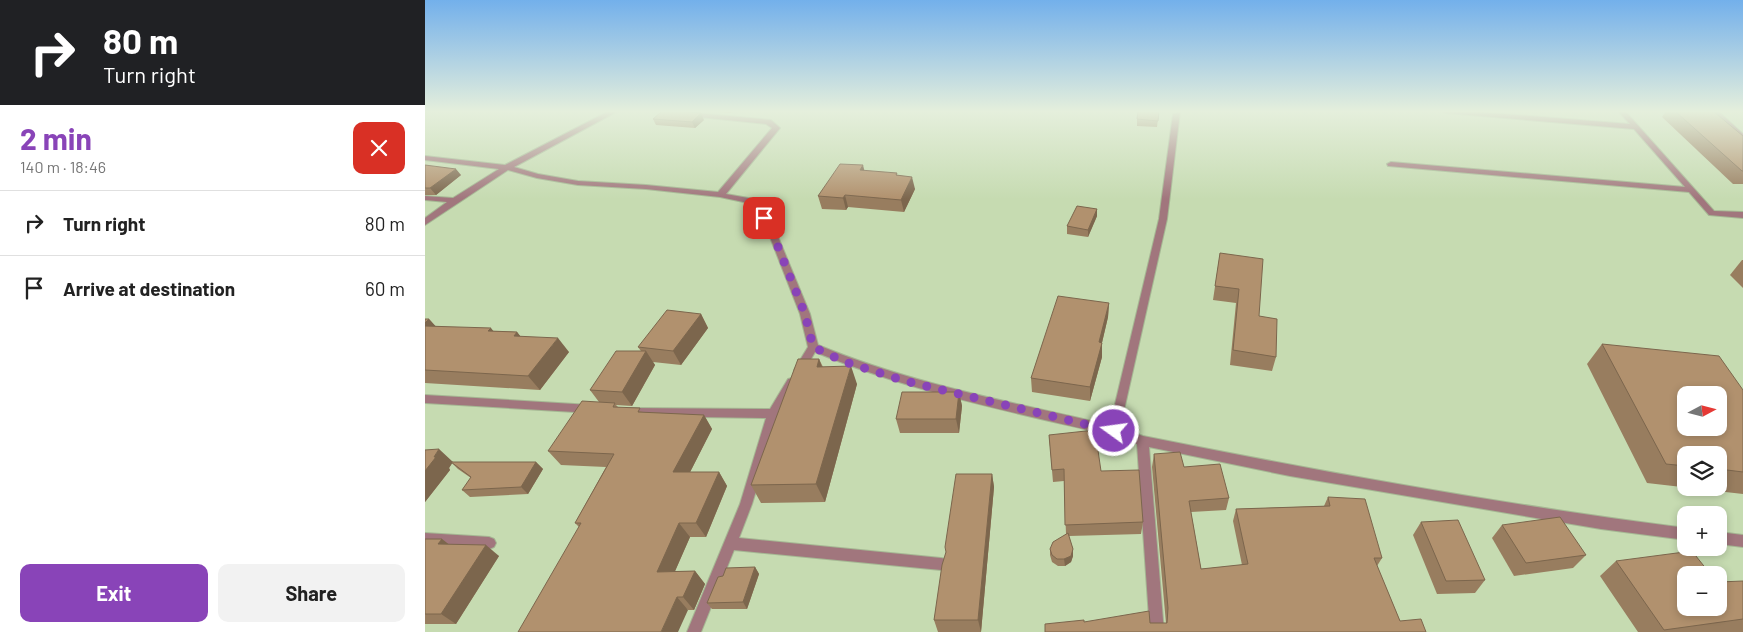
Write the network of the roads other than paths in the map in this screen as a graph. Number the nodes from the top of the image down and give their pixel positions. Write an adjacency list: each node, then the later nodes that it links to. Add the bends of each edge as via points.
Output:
1 (555, 140): 7 (street)
2 (766, 140): 9 (street)
3 (1173, 140): 19 (street, via 1163,219)
4 (1648, 140): 8 (street)
5 (425, 158): 7 (street)
6 (1391, 164): 8 (street)
7 (508, 168): 9 (street, via 578,183); 11 (street)
8 (1692, 190): 12 (street, via 1712,213)
9 (720, 195): 14 (street, via 751,201 759,209 770,227 805,314)
10 (425, 198): 11 (street)
11 (453, 200): 13 (street)
12 (1743, 215)
13 (425, 222)
14 (813, 347): 18 (street); 19 (street, via 845,362 905,381)
15 (425, 399): 16 (street)
16 (600, 410)
17 (619, 411): 18 (street)
18 (773, 414): 25 (street, via 746,504)
19 (1114, 431): 20 (street)
20 (1143, 441): 21 (street, via 1299,472); 29 (street)
21 (1677, 533)
22 (425, 539): 26 (street)
23 (1727, 539): 24 (street)
24 (1743, 541)
25 (730, 542): 27 (street); 28 (street)
26 (489, 544)
27 (941, 564)
28 (694, 632)
29 (1157, 632)

